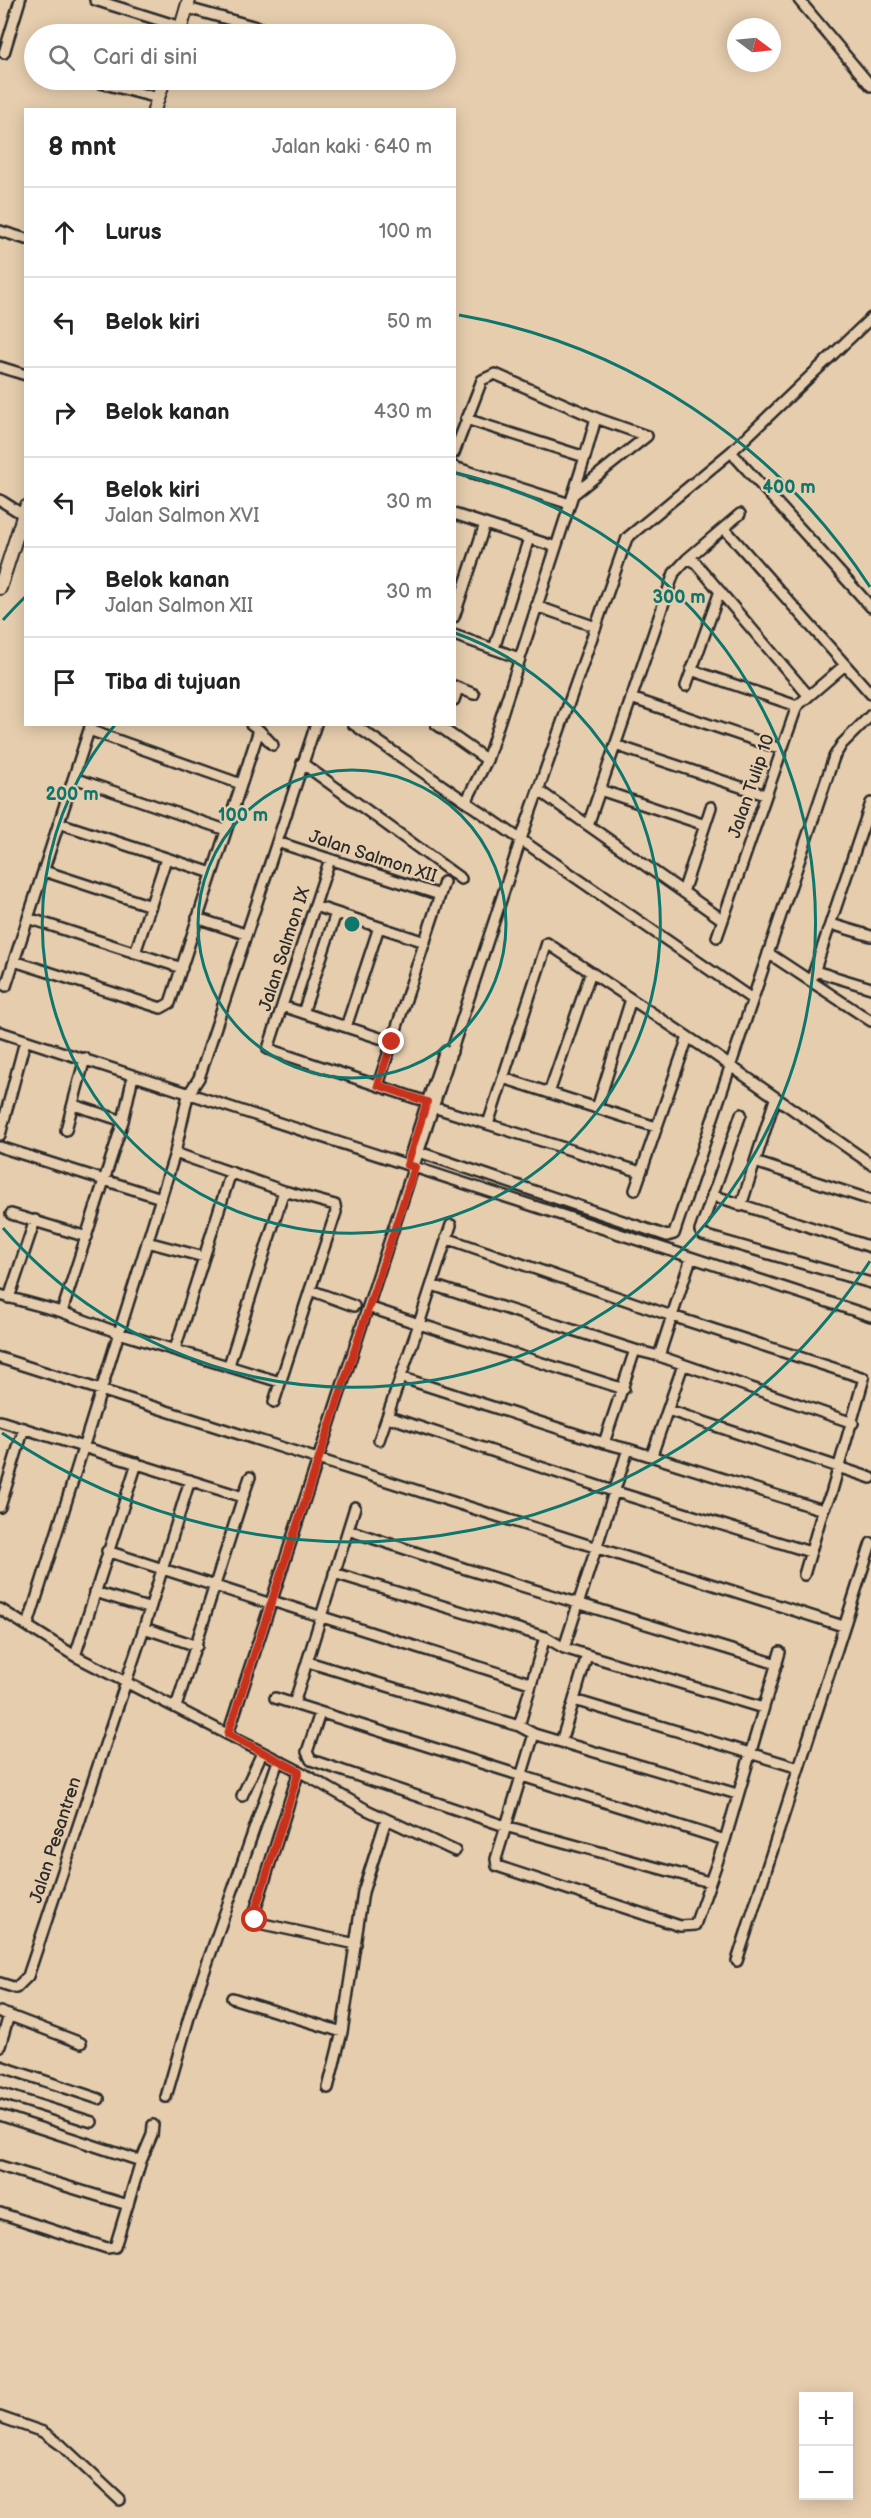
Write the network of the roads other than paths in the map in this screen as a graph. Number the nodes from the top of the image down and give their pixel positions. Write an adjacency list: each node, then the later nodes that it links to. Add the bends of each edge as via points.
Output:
1 (20, 0): 8 (street)
2 (95, 0): 5 (street)
3 (799, 0): 9 (street)
4 (188, 4): 6 (main road); 7 (street)
5 (161, 24)
6 (182, 24)
7 (251, 24)
8 (4, 53)
9 (871, 86)
10 (117, 90): 11 (street)
11 (156, 104)
12 (0, 231): 13 (street)
13 (24, 238)
14 (871, 318): 20 (street)
15 (0, 367): 16 (street)
16 (24, 374)
17 (596, 418): 18 (street, via 495,374 482,380); 21 (street); 24 (street, via 647,436)
18 (466, 419): 19 (street); 21 (street)
19 (456, 447)
20 (730, 452): 36 (street); 38 (street, via 627,538)
21 (585, 457): 24 (street)
22 (456, 468): 24 (street)
23 (0, 500): 25 (street)
24 (572, 500): 31 (street)
25 (24, 511): 33 (main road)
26 (740, 514): 29 (street)
27 (456, 515): 28 (street)
28 (485, 524): 30 (street); 37 (street)
29 (724, 528): 32 (street); 42 (street)
30 (529, 538): 31 (street); 40 (street)
31 (556, 547): 35 (street)
32 (687, 559): 34 (street, via 694,561); 49 (street, via 676,568)
33 (0, 588)
34 (720, 591): 43 (street); 48 (street)
35 (536, 606): 38 (street); 41 (street)
36 (871, 607)
37 (456, 611)
38 (596, 627): 64 (street)
39 (456, 636): 40 (street)
40 (494, 649): 41 (street)
41 (519, 658): 60 (street)
42 (845, 665): 47 (street); 48 (street, Jalan Tulip 10)
43 (692, 670): 44 (street); 50 (street)
44 (686, 686)
45 (456, 687): 46 (street)
46 (474, 694)
47 (871, 694)
48 (808, 695): 50 (street, Jalan Tulip 10)
49 (631, 698): 57 (street); 59 (street)
50 (797, 706): 59 (street, Jalan Tulip 10)
51 (871, 715): 96 (street, via 834,757)
52 (315, 726): 61 (street)
53 (356, 726): 67 (street)
54 (255, 727): 58 (street); 63 (street)
55 (90, 728): 62 (street); 63 (street)
56 (446, 728): 60 (street)
57 (615, 744): 65 (street); 66 (street)
58 (273, 745)
59 (781, 748): 66 (street, Jalan Tulip 10)
60 (487, 760): 67 (street)
61 (302, 763): 75 (street); 80 (street)
62 (74, 778): 70 (street); 73 (street)
63 (241, 784): 73 (street)
64 (538, 789): 71 (street); 74 (street)
65 (600, 790): 71 (street); 72 (street)
66 (765, 795): 89 (street, Jalan Tulip 10)
67 (466, 802): 74 (street)
68 (871, 802): 90 (street)
69 (711, 807): 72 (street)
70 (59, 823): 76 (street); 78 (street)
71 (588, 825): 82 (street)
72 (705, 825): 82 (street)
73 (226, 830): 79 (street)
74 (521, 839): 106 (street); 124 (street, via 452,1052)
75 (277, 842): 77 (street, Jalan Salmon XII); 92 (street)
76 (166, 858): 79 (street); 84 (street)
77 (330, 859): 83 (street, Jalan Salmon XII); 85 (street, Jalan Salmon IX)
78 (44, 871): 84 (street); 87 (street)
79 (212, 873): 88 (street)
80 (461, 879)
81 (444, 882): 83 (street)
82 (683, 892): 89 (street)
83 (440, 896): 95 (street, Jalan Salmon XII)
84 (151, 906): 97 (street)
85 (315, 906): 86 (street); 107 (street, Jalan Salmon IX)
86 (336, 913): 91 (street); 108 (street)
87 (28, 918): 97 (street); 98 (street)
88 (197, 918): 92 (street); 99 (street)
89 (723, 920): 94 (street, Jalan Tulip 10)
90 (831, 924): 93 (street); 100 (street)
91 (379, 927): 95 (street); 110 (street)
92 (245, 934): 121 (street, via 200,1078)
93 (871, 936)
94 (717, 937)
95 (425, 942): 114 (street, Jalan Salmon XII)
96 (768, 952): 102 (street); 106 (street)
97 (135, 953): 99 (street)
98 (14, 961): 99 (street, via 161,1008 170,1003); 103 (street)
99 (182, 968)
100 (815, 971): 102 (street); 104 (street)
101 (591, 972): 105 (street); 118 (street, via 547,943); 120 (street)
102 (811, 981): 109 (street)
103 (6, 986)
104 (871, 988)
105 (632, 999): 112 (street); 125 (street)
106 (752, 999): 116 (street)
107 (282, 1006): 108 (street); 119 (street, Jalan Salmon IX, via 268,1049)
108 (303, 1013): 110 (street)
109 (871, 1021)
110 (346, 1027): 114 (street)
111 (0, 1032): 113 (street)
112 (688, 1036): 116 (street); 129 (street)
113 (26, 1041): 115 (street); 131 (street)
114 (392, 1042): 119 (street, Jalan Salmon XII)
115 (85, 1058): 117 (street); 123 (street)
116 (729, 1067): 122 (street); 133 (street, via 671,1236)
117 (133, 1076): 121 (street); 127 (street)
118 (503, 1078): 120 (street); 128 (street)
119 (378, 1085): 124 (street)
120 (549, 1093): 125 (street)
121 (188, 1095): 134 (street); 137 (street)
122 (775, 1099): 135 (street); 136 (street)
123 (74, 1105): 127 (street); 130 (street)
124 (430, 1105): 128 (street); 133 (street); 137 (street)
125 (597, 1108): 129 (street)
126 (741, 1114): 143 (street)
127 (123, 1121): 140 (street)
128 (488, 1124): 139 (street)
129 (656, 1127): 139 (street)
130 (66, 1130)
131 (0, 1134)
132 (0, 1147): 140 (street)
133 (419, 1152): 137 (street)
134 (175, 1153): 138 (street); 144 (street)
135 (755, 1162): 145 (street); 146 (street)
136 (871, 1164)
137 (411, 1166): 155 (street); 161 (street)
138 (231, 1172): 142 (street); 154 (street)
139 (641, 1172): 141 (street)
140 (105, 1180): 144 (street); 150 (street)
141 (635, 1190)
142 (284, 1191): 158 (street, via 332,1203 336,1208); 171 (street)
143 (712, 1195): 146 (street); 156 (street, via 700,1231 703,1235)
144 (160, 1198): 152 (street)
145 (871, 1200)
146 (741, 1206): 153 (street)
147 (10, 1214): 148 (street)
148 (35, 1220): 150 (street); 159 (street)
149 (451, 1225): 151 (street)
150 (87, 1237): 162 (street)
151 (446, 1238): 157 (street); 163 (street)
152 (147, 1242): 154 (street); 166 (street)
153 (871, 1247)
154 (204, 1257): 167 (street)
155 (691, 1258): 163 (street); 164 (street)
156 (871, 1283)
157 (432, 1285): 165 (street); 168 (street)
158 (310, 1290): 160 (street); 174 (street)
159 (5, 1296): 162 (street)
160 (354, 1306)
161 (368, 1306): 165 (street); 188 (street)
162 (63, 1312): 166 (street)
163 (672, 1316): 169 (street); 181 (street, via 862,1376)
164 (871, 1316)
165 (419, 1324): 173 (street); 175 (street)
166 (119, 1333): 167 (street); 176 (street)
167 (175, 1349): 171 (street)
168 (635, 1350): 169 (street); 175 (street)
169 (659, 1356): 172 (street)
170 (0, 1358): 176 (street)
171 (229, 1365): 174 (street)
172 (683, 1365): 178 (street); 181 (street)
173 (403, 1377): 179 (street); 184 (street)
174 (280, 1382): 177 (street)
175 (624, 1389): 184 (street)
176 (101, 1390): 185 (street); 188 (street)
177 (274, 1402)
178 (668, 1410): 187 (street); 190 (street)
179 (389, 1417): 183 (street); 194 (street)
180 (0, 1421): 182 (street)
181 (853, 1423): 190 (street)
182 (24, 1428): 185 (street); 196 (street)
183 (380, 1440)
184 (604, 1443): 186 (street)
185 (84, 1446): 189 (street); 214 (street)
186 (628, 1449): 187 (street); 194 (street)
187 (652, 1455): 198 (street)
188 (320, 1460): 201 (street); 209 (street)
189 (136, 1463): 193 (street); 202 (street)
190 (838, 1468): 192 (street); 198 (street)
191 (250, 1477): 195 (street)
192 (871, 1478)
193 (190, 1480): 195 (street); 204 (street)
194 (614, 1491): 201 (street); 203 (street)
195 (243, 1497): 207 (street)
196 (0, 1507)
197 (355, 1507): 199 (street)
198 (823, 1510): 203 (street)
199 (348, 1530): 205 (street); 210 (street)
200 (871, 1543): 215 (street)
201 (596, 1548): 210 (street); 215 (street)
202 (108, 1551): 204 (street); 208 (street)
203 (810, 1552): 206 (street)
204 (161, 1568): 207 (street); 211 (street)
205 (334, 1573): 213 (street); 217 (street)
206 (804, 1575)
207 (215, 1585): 209 (street); 218 (street)
208 (95, 1592): 211 (street); 222 (street)
209 (272, 1602): 213 (street); 234 (street)
210 (579, 1604): 219 (street); 224 (street)
211 (148, 1608): 216 (street)
212 (0, 1610): 214 (street)
213 (321, 1616): 223 (street); 226 (street)
214 (28, 1625): 222 (street)
215 (843, 1626): 240 (street)
216 (144, 1628): 218 (street); 225 (street)
217 (545, 1637): 219 (street); 226 (street)
218 (197, 1646): 230 (street)
219 (564, 1648): 221 (street)
220 (780, 1652): 224 (street)
221 (587, 1655): 228 (street); 231 (street)
222 (75, 1656): 225 (street)
223 (308, 1662): 229 (street); 233 (street)
224 (777, 1664): 231 (street)
225 (124, 1682): 230 (street); 252 (street, Jalan Pesantren, via 28,1976 16,1988)
226 (530, 1683): 233 (street)
227 (275, 1698): 229 (street)
228 (574, 1700): 236 (street); 238 (street)
229 (294, 1704): 232 (street)
230 (176, 1707): 234 (street)
231 (763, 1708): 238 (street)
232 (320, 1713): 242 (street); 246 (street, via 307,1752 309,1759)
233 (519, 1726): 235 (street)
234 (228, 1734): 237 (street)
235 (534, 1734): 236 (street); 242 (street)
236 (561, 1742): 243 (street)
237 (262, 1752): 239 (street); 244 (street)
238 (750, 1753): 240 (street); 243 (street)
239 (278, 1761): 241 (street); 261 (street, via 192,2007)
240 (799, 1768): 251 (street)
241 (299, 1771): 245 (street); 250 (street, via 255,1920)
242 (522, 1778): 246 (street); 247 (street)
243 (737, 1794): 247 (street)
244 (242, 1796)
245 (386, 1820): 248 (street); 250 (street, via 366,1883)
246 (505, 1826): 249 (street); 249 (street, via 496,1859 500,1867 680,1926 695,1925)
247 (725, 1840): 249 (street)
248 (455, 1851)
249 (709, 1882)
250 (356, 1944): 255 (street)
251 (737, 1961)
252 (0, 1983)
253 (232, 1998): 255 (street)
254 (5, 2013): 256 (street); 257 (street)
255 (342, 2032): 259 (street)
256 (81, 2043)
257 (0, 2046)
258 (0, 2066): 262 (street)
259 (328, 2088)
260 (0, 2093): 264 (street)
261 (166, 2097)
262 (99, 2099)
263 (0, 2115): 266 (street)
264 (92, 2122)
265 (153, 2125): 266 (street)
266 (141, 2161): 268 (street)
267 (0, 2166): 268 (street)
268 (128, 2205): 269 (street, via 118,2242 111,2248)
269 (0, 2213)
270 (0, 2417): 271 (street, via 43,2432 62,2445)
271 (120, 2500)

